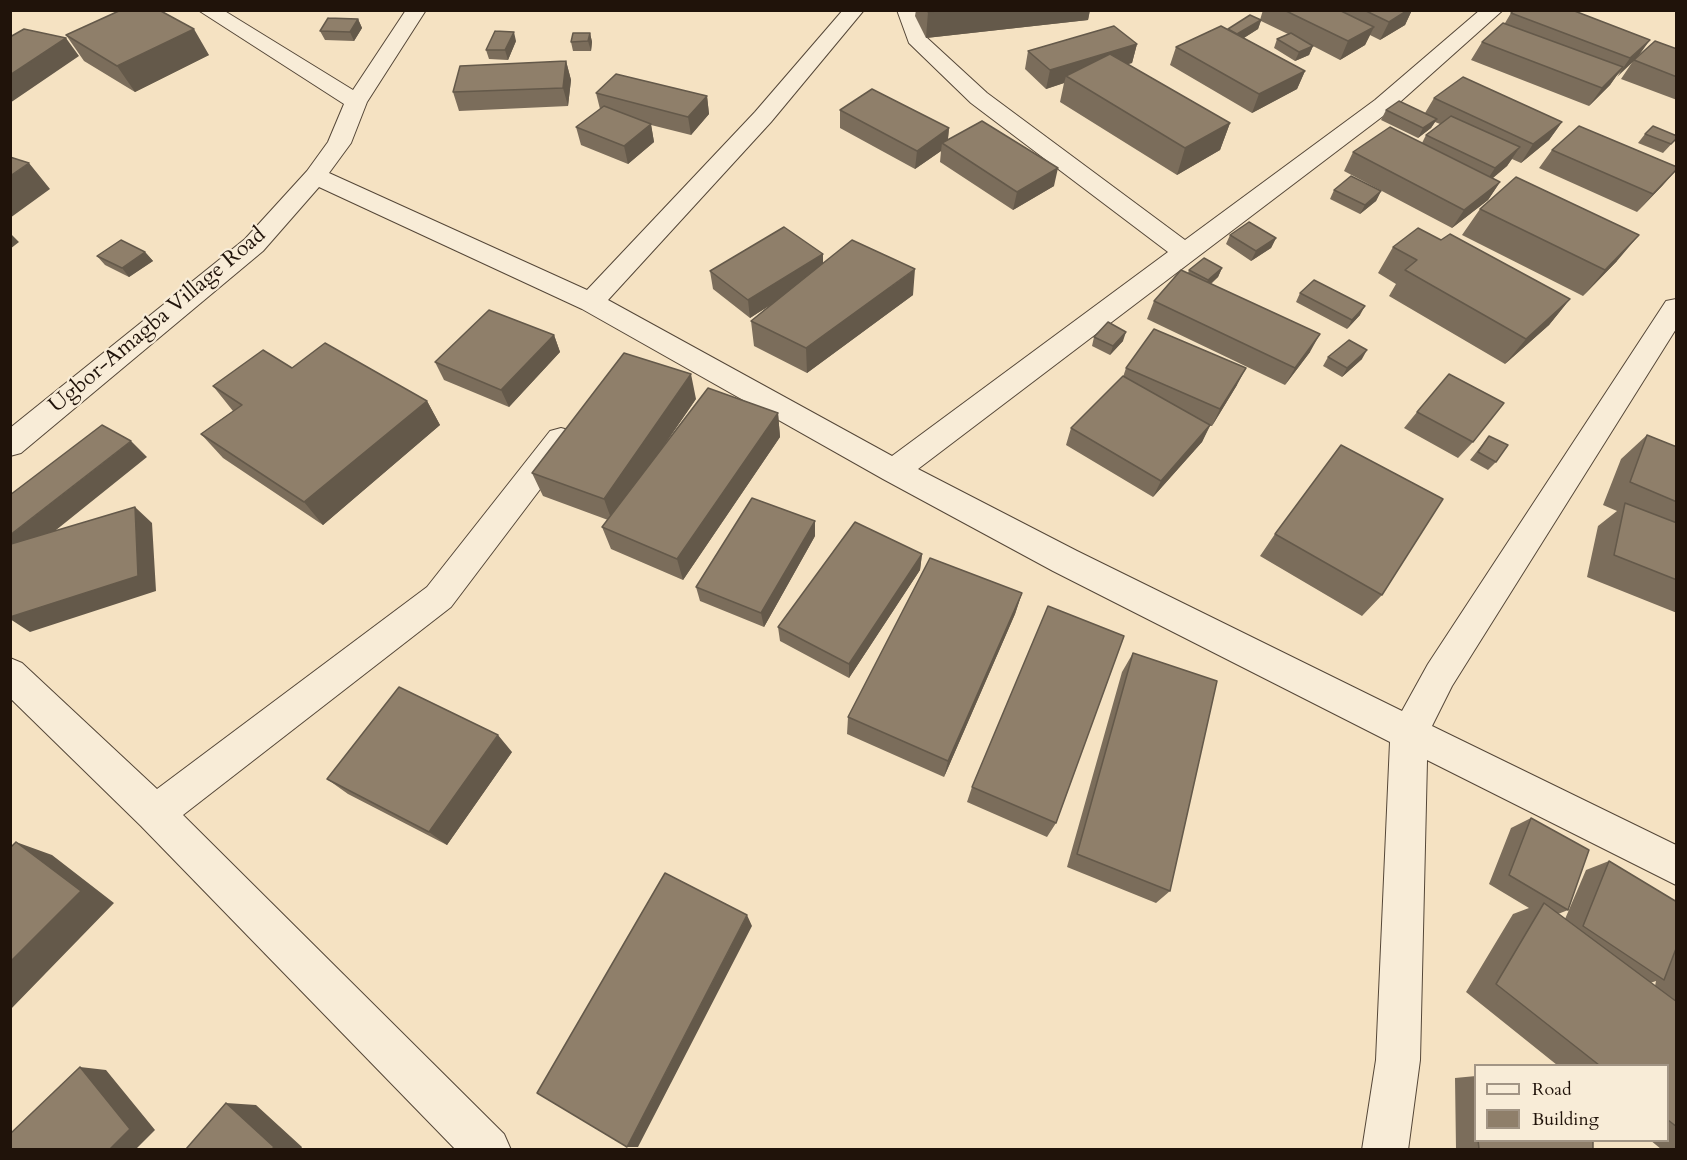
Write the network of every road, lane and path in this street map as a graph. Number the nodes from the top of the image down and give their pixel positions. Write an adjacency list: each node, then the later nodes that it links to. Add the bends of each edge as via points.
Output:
1 (208, 10): 6 (street)
2 (416, 10): 6 (street, Ugbor-Amagba Village Road)
3 (854, 10): 9 (street, via 763,117)
4 (907, 10): 8 (street, via 916,39 980,98)
5 (1493, 10): 8 (street, via 1383,105)
6 (356, 102): 7 (street, Ugbor-Amagba Village Road, via 339,143)
7 (315, 176): 9 (street); 14 (street, Ugbor-Amagba Village Road, via 254,245)
8 (1186, 253): 15 (street)
9 (591, 302): 11 (street)
10 (1677, 308): 17 (street, via 1440,675)
11 (644, 332): 12 (street); 15 (street)
12 (622, 360)
13 (578, 417): 18 (street, via 439,597)
14 (10, 445)
15 (894, 471): 17 (street)
16 (10, 674): 18 (street)
17 (1409, 734): 19 (street); 21 (street, via 1398,1060)
18 (155, 813): 20 (street)
19 (1677, 866)
20 (488, 1149)
21 (1385, 1149)

